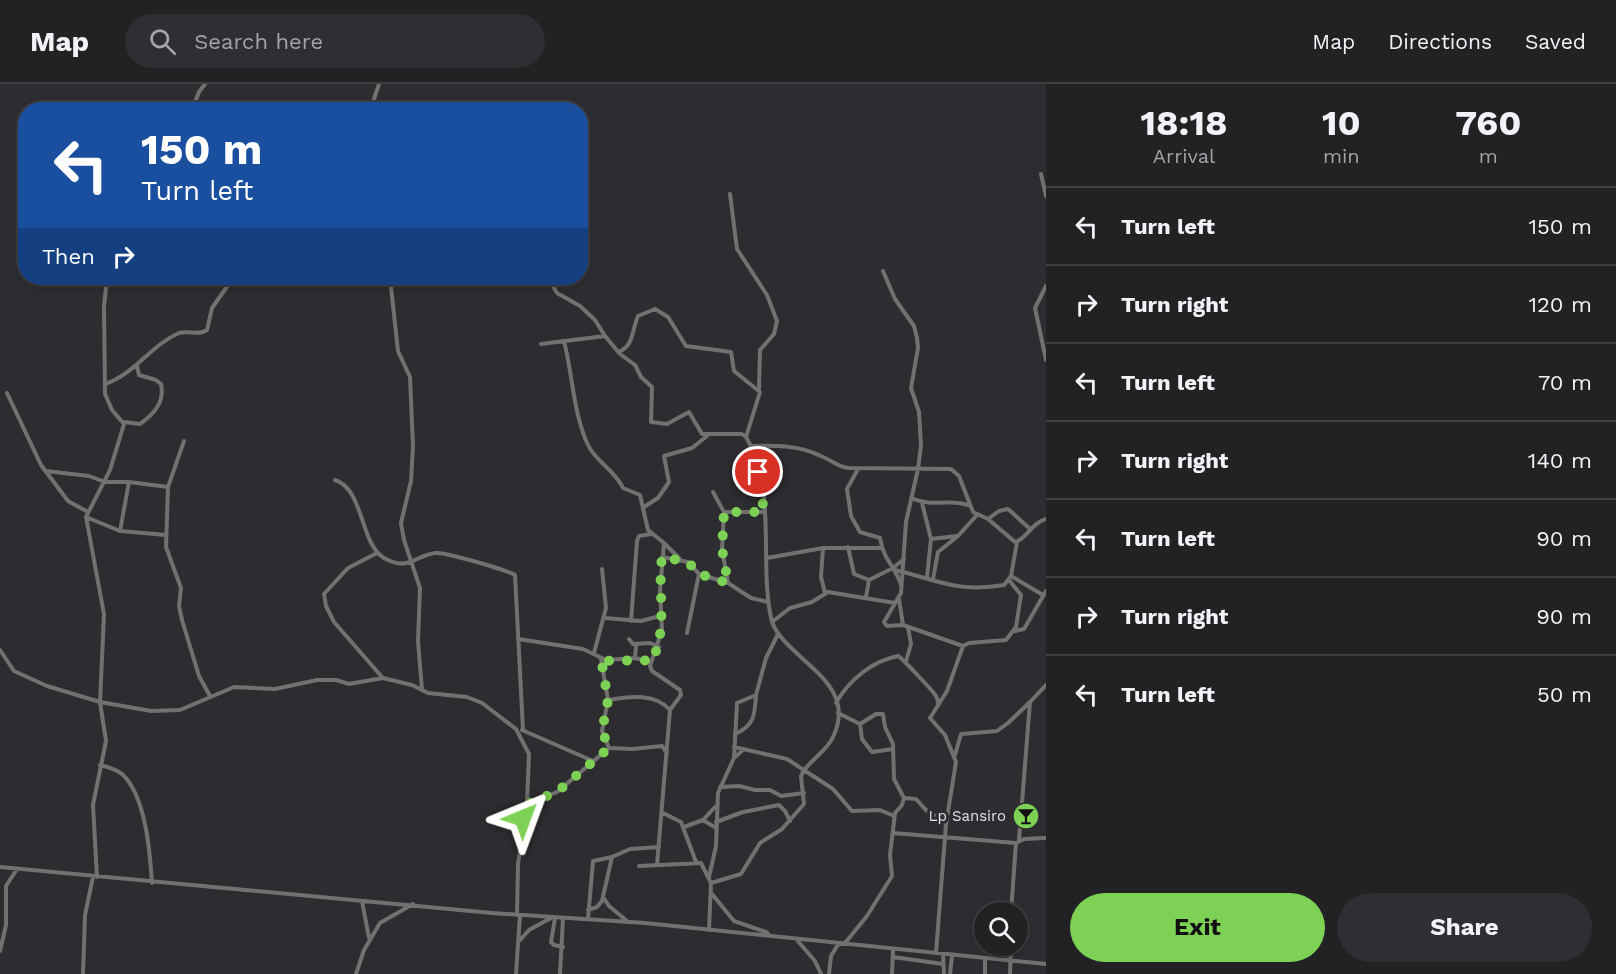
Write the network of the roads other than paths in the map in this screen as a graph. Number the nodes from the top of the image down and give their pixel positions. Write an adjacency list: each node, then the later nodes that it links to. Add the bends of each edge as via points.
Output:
1 (205, 84): 3 (street)
2 (379, 84): 4 (street)
3 (195, 102)
4 (373, 102)
5 (1041, 174): 7 (street)
6 (730, 194): 23 (street, via 737,249 767,295 777,321 774,334 760,350)
7 (1046, 196)
8 (883, 271): 33 (street, via 917,338 911,388 920,420)
9 (106, 285): 22 (street)
10 (228, 285): 21 (street, via 212,308 207,330 178,334)
11 (391, 285): 66 (street, via 397,342 410,377 411,481 401,523)
12 (552, 285): 14 (street, via 556,293 595,320)
13 (1046, 286): 20 (street, via 1035,308)
14 (605, 336): 15 (street); 18 (street)
15 (564, 341): 16 (street); 43 (street, via 578,422 588,446 616,474 623,489 640,495)
16 (542, 344)
17 (624, 350): 18 (street); 19 (street); 23 (street, via 638,316 655,309 668,317 686,345 731,352 734,371)
18 (618, 352): 19 (street)
19 (626, 359): 26 (street, via 652,387 651,422 667,424 689,412)
20 (1046, 360)
21 (136, 366): 22 (street); 25 (street, via 139,375 161,384 162,400 140,424)
22 (105, 384): 25 (street, via 109,406)
23 (759, 389): 28 (street)
24 (7, 393): 34 (street, via 31,448)
25 (124, 422): 36 (street)
26 (702, 434): 27 (street); 30 (street)
27 (707, 436): 28 (street); 30 (street)
28 (746, 437): 31 (street)
29 (184, 441): 38 (street)
30 (701, 442): 43 (street, via 664,456 669,482 658,498)
31 (750, 446): 32 (street, via 786,445 822,456 839,466); 45 (street)
32 (859, 469): 33 (street); 59 (street, via 848,489 851,516 860,532 880,538)
33 (918, 469): 40 (street); 42 (street, via 946,468 956,472)
34 (46, 471): 36 (street); 46 (street, via 68,501)
35 (335, 480): 61 (street, via 349,488)
36 (105, 482): 37 (street); 46 (street)
37 (129, 482): 38 (street); 51 (street)
38 (168, 488): 53 (street)
39 (713, 492): 44 (street)
40 (911, 498): 41 (street); 64 (street, via 904,530)
41 (922, 503): 42 (street, via 957,502); 55 (street)
42 (969, 506): 47 (street)
43 (644, 507): 52 (street)
44 (724, 512): 45 (street); 75 (street, via 722,549)
45 (764, 512): 63 (street)
46 (87, 515): 51 (street); 108 (street, via 104,614)
47 (977, 515): 48 (street); 54 (street)
48 (988, 519): 50 (street, via 1008,509); 56 (street)
49 (1046, 519): 50 (street)
50 (1029, 528): 56 (street)
51 (120, 531): 53 (street)
52 (651, 534): 57 (street); 85 (street, via 638,538)
53 (166, 535): 106 (street, via 166,552 181,588 182,620 199,676)
54 (958, 536): 55 (street); 73 (street, via 938,552)
55 (931, 539): 71 (street)
56 (1017, 542): 72 (street)
57 (664, 543): 62 (street); 65 (street)
58 (848, 547): 59 (street); 60 (street); 74 (street, via 854,574)
59 (881, 548): 68 (street)
60 (823, 549): 63 (street); 77 (street, via 821,578)
61 (377, 553): 66 (street, via 398,563); 102 (street, via 358,561 336,578 326,589 324,600 334,622)
62 (662, 557): 65 (street); 83 (street)
63 (768, 558): 81 (street)
64 (904, 558): 68 (street); 69 (street)
65 (680, 560): 70 (street, via 692,564)
66 (413, 562): 91 (street, via 444,553 516,575); 104 (street, via 420,588 418,641)
67 (602, 569): 84 (street)
68 (894, 569): 69 (street); 74 (street); 76 (street)
69 (903, 573): 71 (street); 76 (street)
70 (699, 574): 75 (street); 89 (street)
71 (927, 578): 73 (street)
72 (1010, 578): 73 (street, via 1004,585 968,588 948,586); 78 (street); 88 (street, via 1021,595)
73 (933, 579)
74 (869, 580): 79 (street)
75 (728, 583): 81 (street, via 751,598)
76 (901, 586): 80 (street)
77 (825, 593): 79 (street); 86 (street, via 812,602 790,608)
78 (1044, 595): 82 (street); 88 (street, via 1024,629)
79 (866, 597): 80 (street)
80 (897, 601): 87 (street); 87 (street, via 884,622 887,626)
81 (768, 602): 86 (street)
82 (1046, 602)
83 (660, 616): 85 (street); 95 (street)
84 (605, 618): 85 (street); 97 (street)
85 (631, 621)
86 (772, 622): 90 (street)
87 (905, 626): 94 (street); 100 (street, via 911,644)
88 (1015, 631): 94 (street, via 1006,640)
89 (687, 633)
90 (778, 634): 105 (street, via 766,658); 110 (street, via 822,674)
91 (518, 639): 97 (street); 116 (street)
92 (629, 639): 93 (street)
93 (636, 645): 95 (street, via 650,643); 99 (street)
94 (963, 646): 111 (street)
95 (659, 647): 101 (street)
96 (0, 650): 108 (street, via 14,671 54,689)
97 (594, 653): 98 (street)
98 (601, 658): 99 (street); 107 (street)
99 (634, 658): 101 (street)
100 (906, 661): 110 (street, via 898,656 877,663 847,685); 111 (street, via 936,696)
101 (651, 662): 112 (street, via 652,671 680,690 681,695)
102 (383, 678): 104 (street); 106 (street, via 355,684 317,680 275,689 234,687)
103 (1046, 685): 109 (street)
104 (422, 691): 115 (street, via 472,699)
105 (756, 695): 117 (street, via 751,725); 117 (street, via 737,703)
106 (210, 696): 108 (street, via 171,712)
107 (608, 700): 112 (street, via 658,699); 121 (street, via 602,731)
108 (100, 702): 128 (street, via 106,735)
109 (1030, 702): 125 (street, via 997,730 961,734); 145 (street)
110 (836, 703): 113 (street)
111 (938, 707): 125 (street, via 930,720 943,730)
112 (670, 710): 118 (street)
113 (838, 713): 114 (street); 129 (street, via 833,738)
114 (860, 724): 122 (street, via 862,739 872,752); 122 (street, via 876,714 884,714)
115 (516, 729): 116 (street); 133 (street, via 529,754)
116 (523, 730): 127 (street)
117 (734, 735): 120 (street)
118 (669, 743): 119 (street); 124 (street)
119 (662, 746): 121 (street); 124 (street)
120 (734, 747): 123 (street); 126 (street)
121 (609, 748): 127 (street)
122 (894, 749): 132 (street, via 894,779)
123 (743, 750): 126 (street); 129 (street, via 787,759)
124 (667, 754): 135 (street)
125 (954, 755): 139 (street, via 956,772)
126 (734, 759): 130 (street)
127 (593, 761): 133 (street, via 557,792)
128 (100, 765): 155 (street, via 93,805); 157 (street, via 123,775 135,796 145,827)
129 (803, 771): 131 (street); 136 (street, via 837,793 852,811 880,810)
130 (720, 787): 131 (street, via 770,790 781,796); 134 (street)
131 (804, 793): 138 (street, via 804,804)
132 (903, 798): 136 (street); 139 (street, via 916,799)
133 (527, 804): 165 (street, via 518,864)
134 (716, 806): 137 (street); 140 (street)
135 (663, 813): 141 (street, via 676,817); 146 (street)
136 (894, 816): 142 (street)
137 (703, 820): 140 (street); 141 (street)
138 (790, 821): 140 (street, via 779,805 743,812); 158 (street, via 760,843 741,874)
139 (946, 824): 143 (street)
140 (716, 825): 156 (street)
141 (684, 827): 149 (street)
142 (893, 833): 143 (street); 177 (street, via 892,876 867,916)
143 (945, 838): 145 (street); 181 (street)
144 (1046, 838): 145 (street)
145 (1018, 841): 162 (street)
146 (659, 847): 147 (street, via 630,849); 150 (street)
147 (612, 857): 148 (street); 151 (street)
148 (605, 859): 151 (street); 164 (street, via 592,864)
149 (696, 862): 150 (street); 156 (street)
150 (657, 865): 152 (street)
151 (609, 866): 160 (street)
152 (639, 866)
153 (0, 867): 154 (street)
154 (17, 869): 155 (street); 180 (street, via 6,886 6,925)
155 (95, 877): 157 (street); 190 (street, via 85,915)
156 (710, 877): 158 (street)
157 (152, 883): 161 (street)
158 (711, 883): 159 (street)
159 (711, 892): 170 (street, via 729,917); 171 (street)
160 (603, 897): 164 (street, via 597,907); 169 (street)
161 (362, 901): 163 (street); 174 (street)
162 (1012, 902)
163 (413, 904): 165 (street); 174 (street, via 385,919)
164 (588, 910): 168 (street)
165 (518, 915): 166 (street); 175 (street)
166 (553, 918): 167 (street); 175 (street, via 529,930); 178 (street, via 552,942)
167 (563, 918): 168 (street); 178 (street)
168 (588, 920): 169 (street)
169 (627, 922): 171 (street)
170 (743, 926): 172 (street); 173 (street)
171 (709, 930): 172 (street)
172 (747, 933): 173 (street)
173 (770, 936): 176 (street)
174 (369, 940): 191 (street)
175 (520, 940): 192 (street)
176 (797, 940): 177 (street); 194 (street)
177 (842, 943): 179 (street); 195 (street, via 831,956)
178 (563, 947): 193 (street)
179 (893, 950): 181 (street); 185 (street)
180 (0, 951)
181 (936, 953): 182 (street)
182 (943, 954): 183 (street); 188 (street)
183 (952, 956): 186 (street); 198 (street)
184 (1010, 956): 187 (street)
185 (893, 957): 188 (street); 196 (street)
186 (985, 958): 187 (street); 199 (street)
187 (1010, 960): 189 (street); 200 (street)
188 (943, 964): 197 (street)
189 (1046, 964)
190 (83, 974)
191 (356, 974)
192 (516, 974)
193 (560, 974)
194 (821, 974)
195 (829, 974)
196 (892, 974)
197 (944, 974)
198 (950, 974)
199 (985, 974)
200 (1010, 974)

